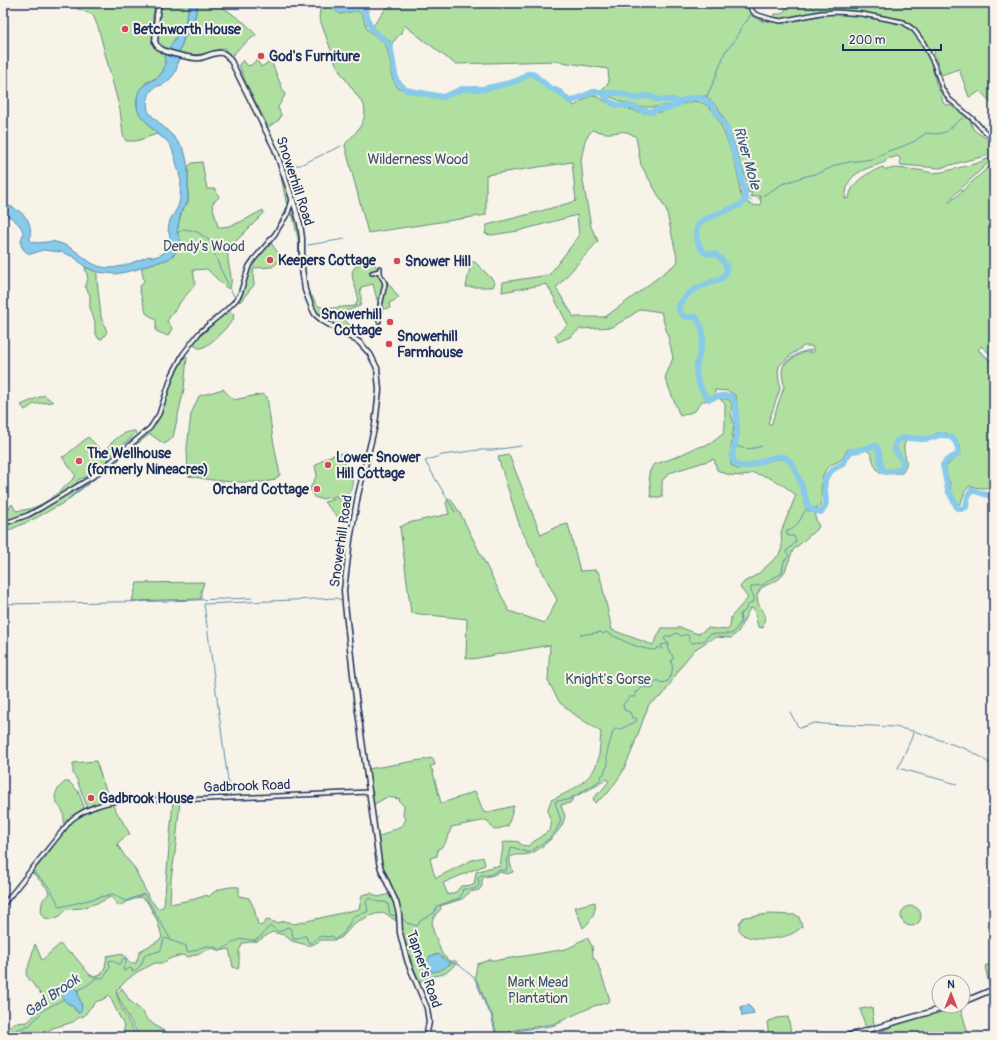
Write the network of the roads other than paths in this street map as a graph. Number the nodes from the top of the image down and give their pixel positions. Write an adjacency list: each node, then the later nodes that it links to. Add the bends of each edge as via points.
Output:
1 (158, 3): 4 (street, Snowerhill Road, via 156,45 165,51 198,58 221,53 231,61 275,149)
2 (748, 3): 3 (street, via 755,14 780,21 837,12 903,22 914,30 923,42 949,99)
3 (994, 139)
4 (292, 200): 5 (street); 6 (street, Snowerhill Road)
5 (288, 213): 6 (street); 9 (street, via 249,266 236,300 199,334 183,354 172,375 159,414 150,428 94,476 28,515)
6 (297, 213): 10 (street, Snowerhill Road, via 302,238 305,290 312,308 323,321 365,347 374,360 379,382 375,425 358,495 344,590)
7 (372, 272): 8 (street, via 380,270 385,284)
8 (379, 321)
9 (3, 524)
10 (369, 792): 11 (street, Gadbrook Road, via 124,800 105,804 87,810 71,820); 15 (street, Tapner's Road, via 378,862 396,902 402,945 429,1016)
11 (3, 905)
12 (994, 989): 13 (street)
13 (971, 999)
14 (931, 1012): 16 (street)
15 (426, 1037)
16 (844, 1037)

